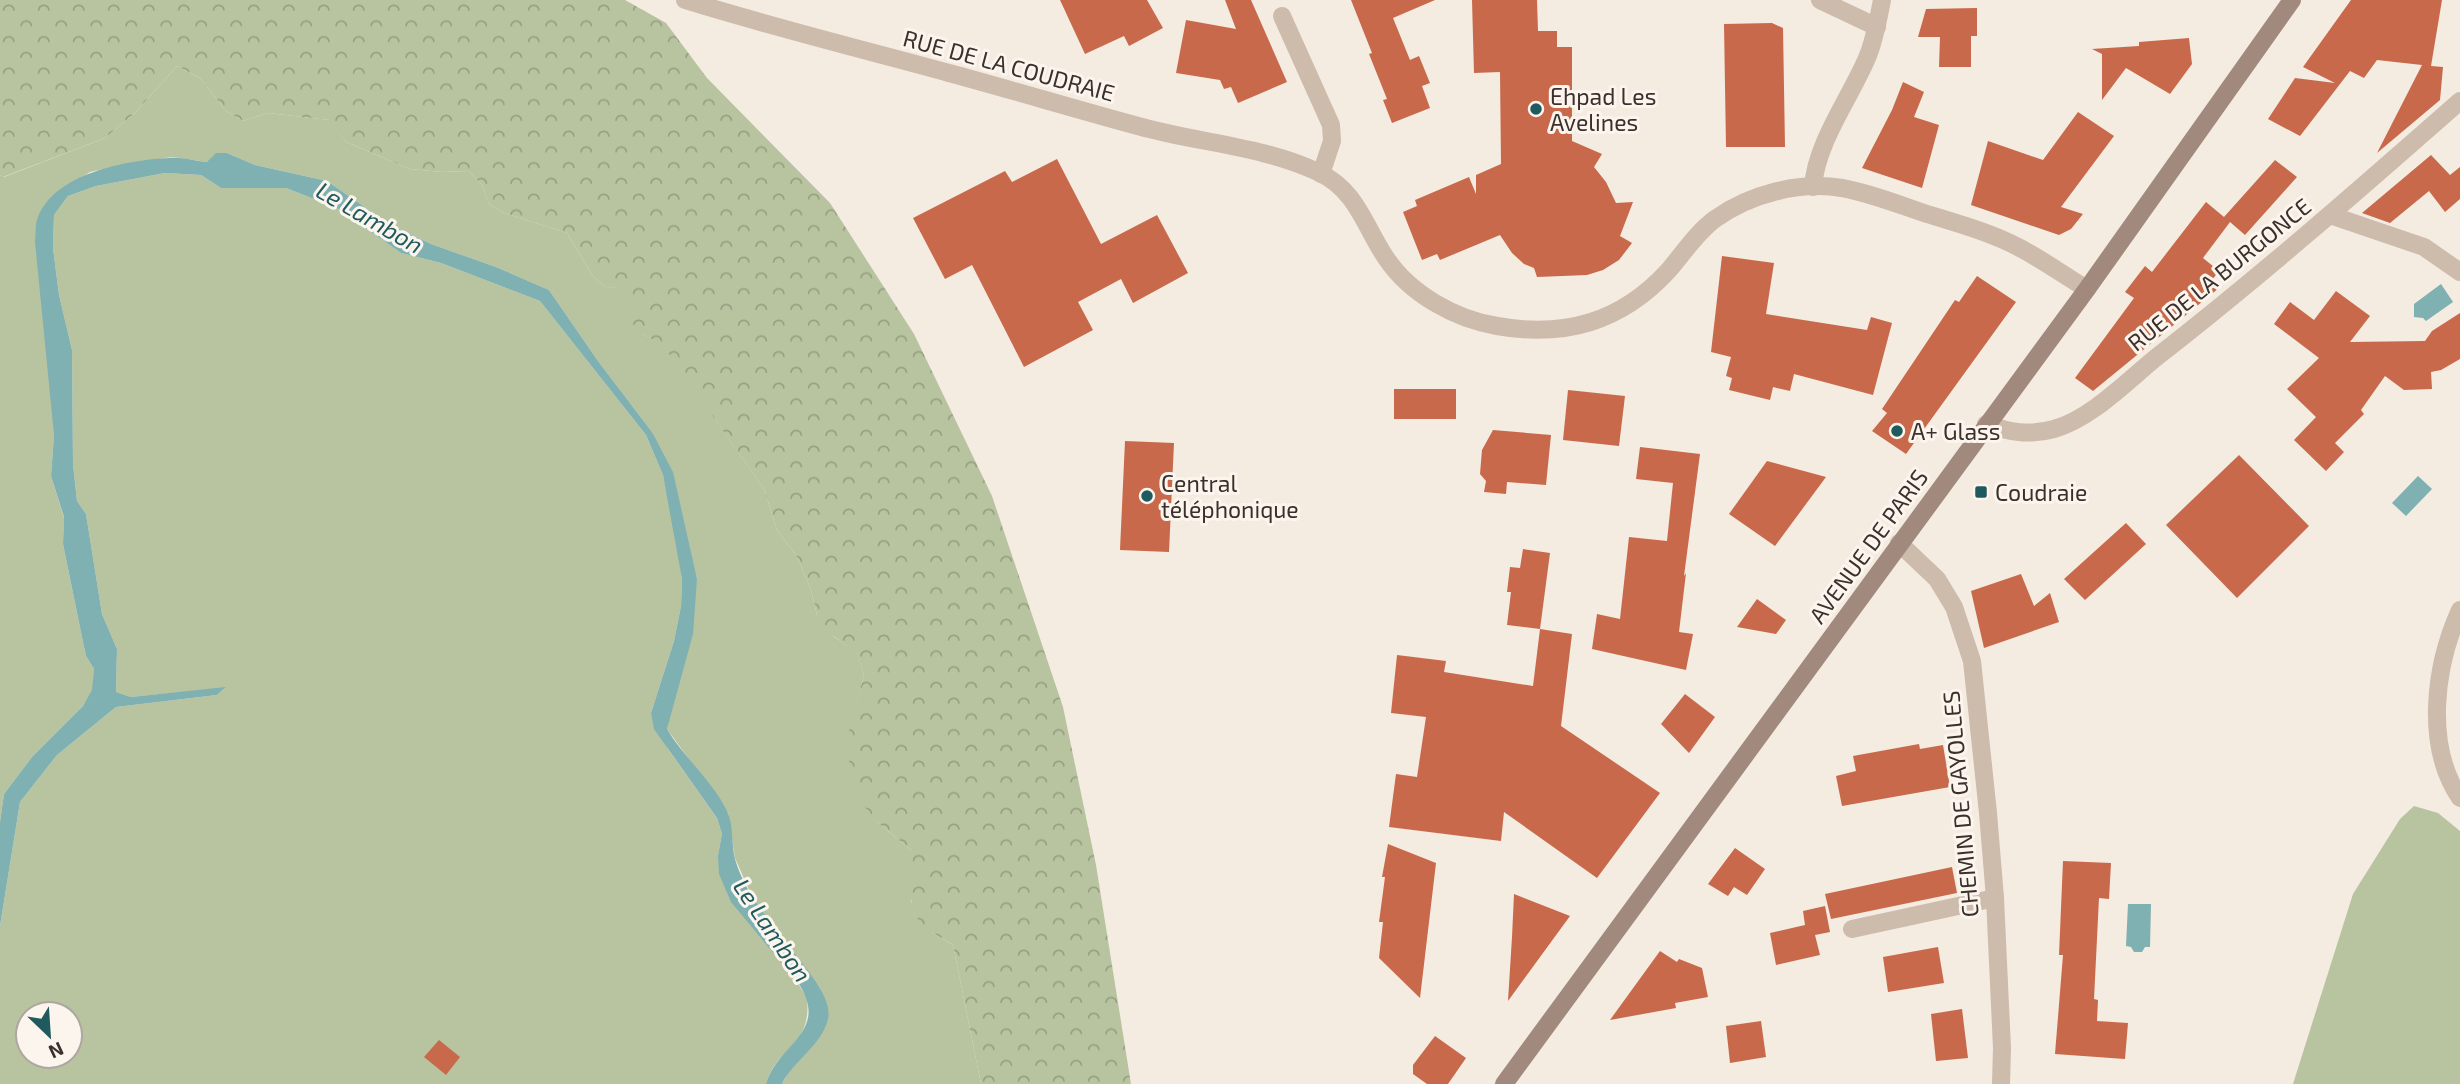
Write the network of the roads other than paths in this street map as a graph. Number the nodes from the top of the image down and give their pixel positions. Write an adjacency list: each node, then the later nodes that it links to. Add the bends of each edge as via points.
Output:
1 (685, 0): 8 (street, RUE DE LA COUDRAIE)
2 (1820, 0): 6 (street)
3 (1882, 0): 6 (street)
4 (2292, 0): 12 (main road, AVENUE DE PARIS)
5 (1282, 16): 8 (street, via 1331,125 1332,141)
6 (1877, 27): 9 (street, via 1868,57 1816,163)
7 (2460, 101): 10 (street, RUE DE LA BURGONCE)
8 (1321, 174): 9 (street, RUE DE LA COUDRAIE, via 1335,181 1359,209 1387,261 1432,301 1496,326 1526,329 1607,318 1654,286 1719,216 1766,194)
9 (1813, 187): 12 (street, RUE DE LA COUDRAIE, via 1875,196 1988,234 2021,248)
10 (2330, 215): 11 (street, via 2424,247); 13 (street, RUE DE LA BURGONCE, via 2089,412 2055,429 2022,433)
11 (2460, 272)
12 (2087, 289): 13 (main road, AVENUE DE PARIS)
13 (1986, 424): 14 (main road, AVENUE DE PARIS)
14 (1899, 543): 17 (street, CHEMIN DE GAYOLLES, via 1937,579 1954,607 1969,648); 19 (main road, AVENUE DE PARIS)
15 (2460, 610): 16 (street, via 2452,626 2438,697 2445,771)
16 (2460, 798)
17 (1995, 898): 18 (street); 20 (street, CHEMIN DE GAYOLLES)
18 (1852, 929)
19 (1504, 1084)
20 (2001, 1084)

